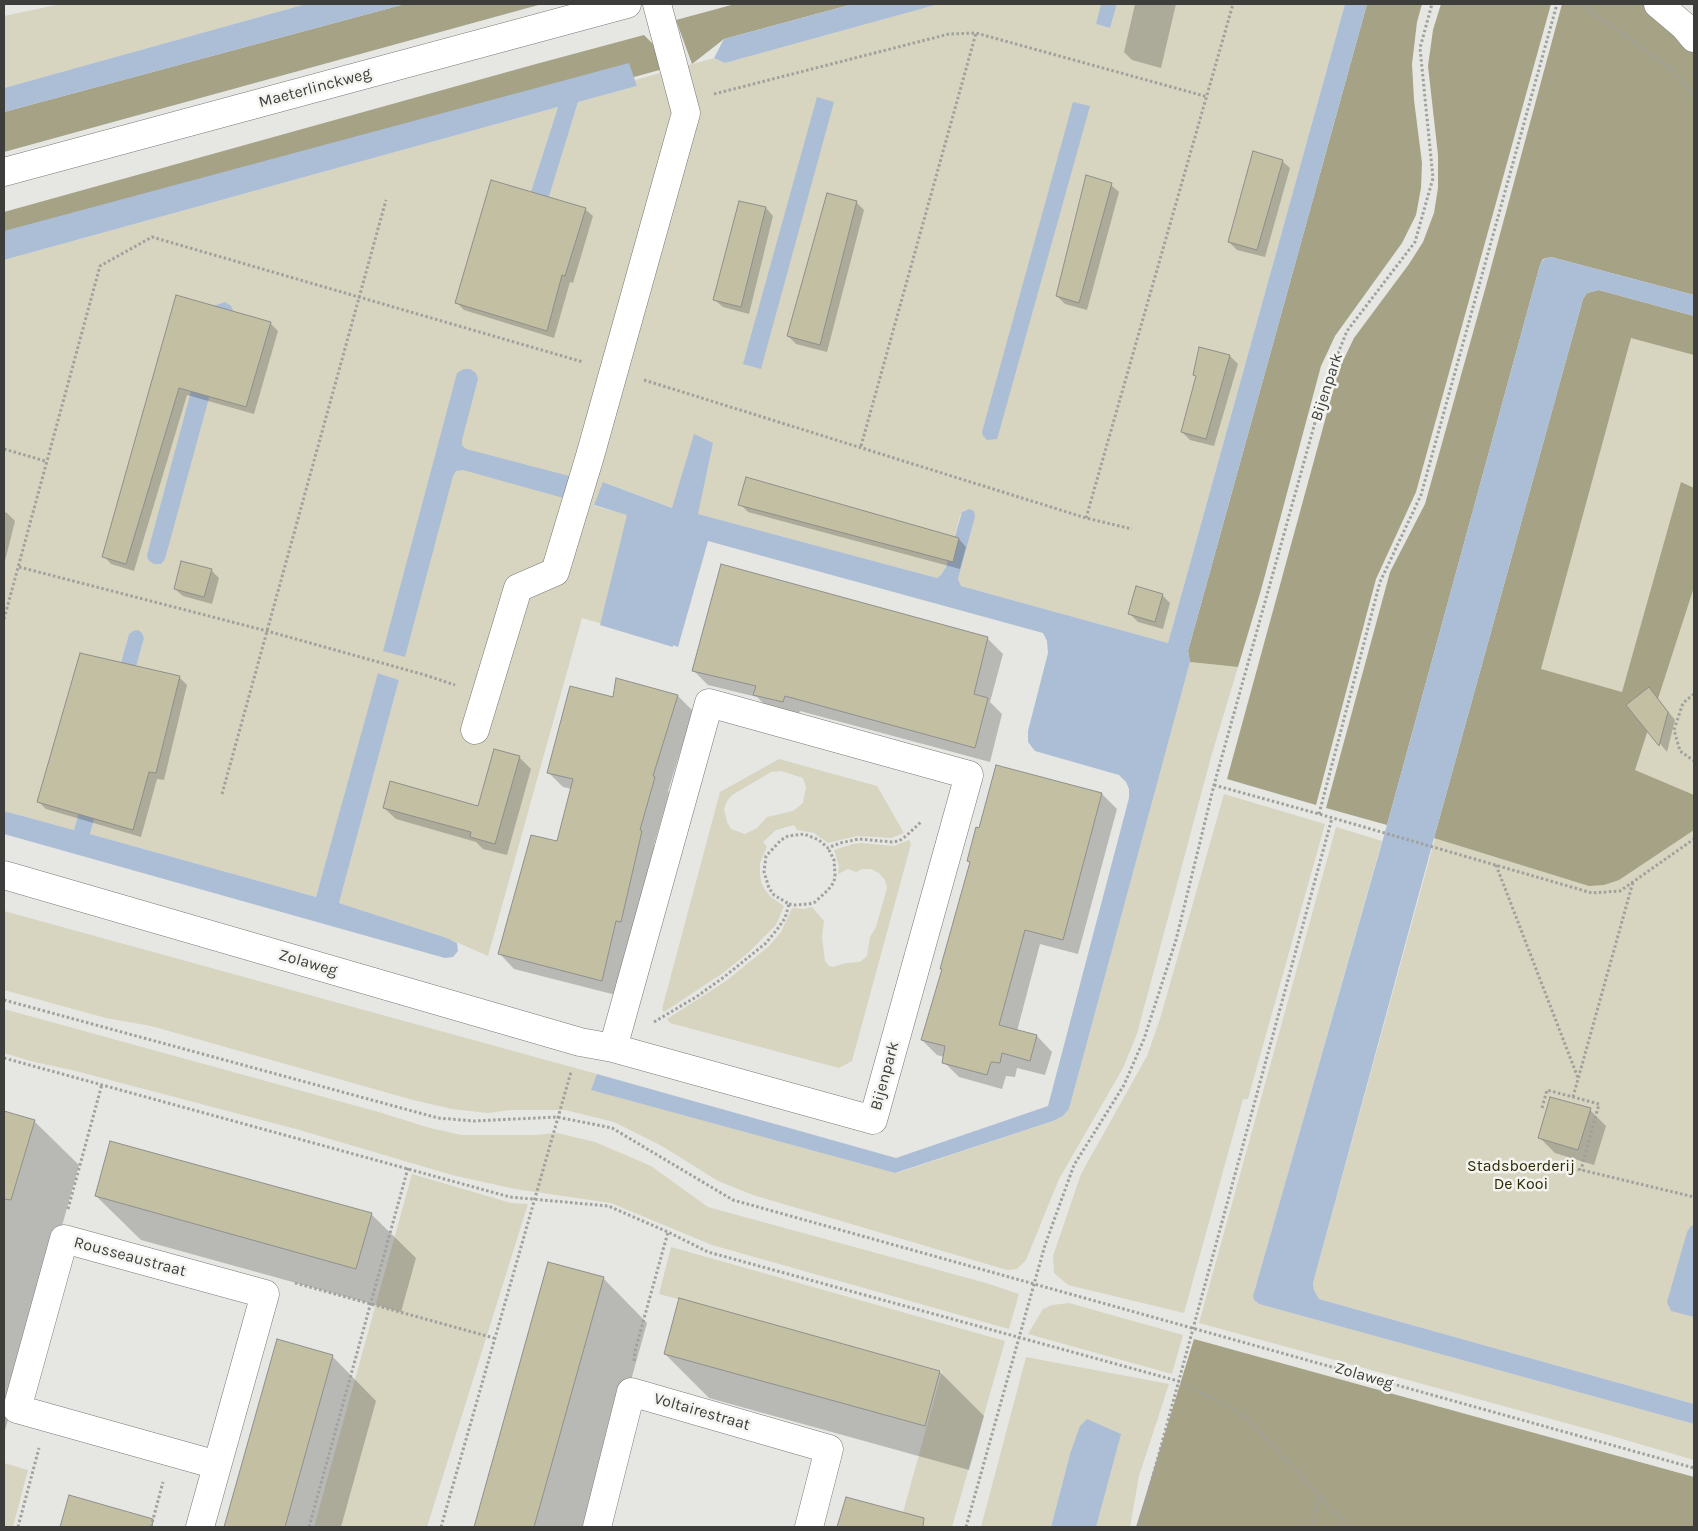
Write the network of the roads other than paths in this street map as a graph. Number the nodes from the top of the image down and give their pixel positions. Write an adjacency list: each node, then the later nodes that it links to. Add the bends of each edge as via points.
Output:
1 (627, 4): 5 (street, Maeterlinckweg)
2 (657, 4): 6 (street, via 686,112 555,572 518,588)
3 (1658, 4): 4 (street)
4 (1694, 38)
5 (4, 172)
6 (475, 730)
7 (4, 875): 8 (street, Zolaweg, via 580,1042)
8 (613, 1048): 8 (street, Bijenpark, via 873,1120 969,775 709,703)
9 (217, 1464): 9 (street, Rousseaustraat, via 264,1294 64,1239 17,1409); 10 (street)
10 (200, 1527)
11 (597, 1527): 12 (street, Voltairestraat, via 630,1392 829,1449)
12 (810, 1527)

